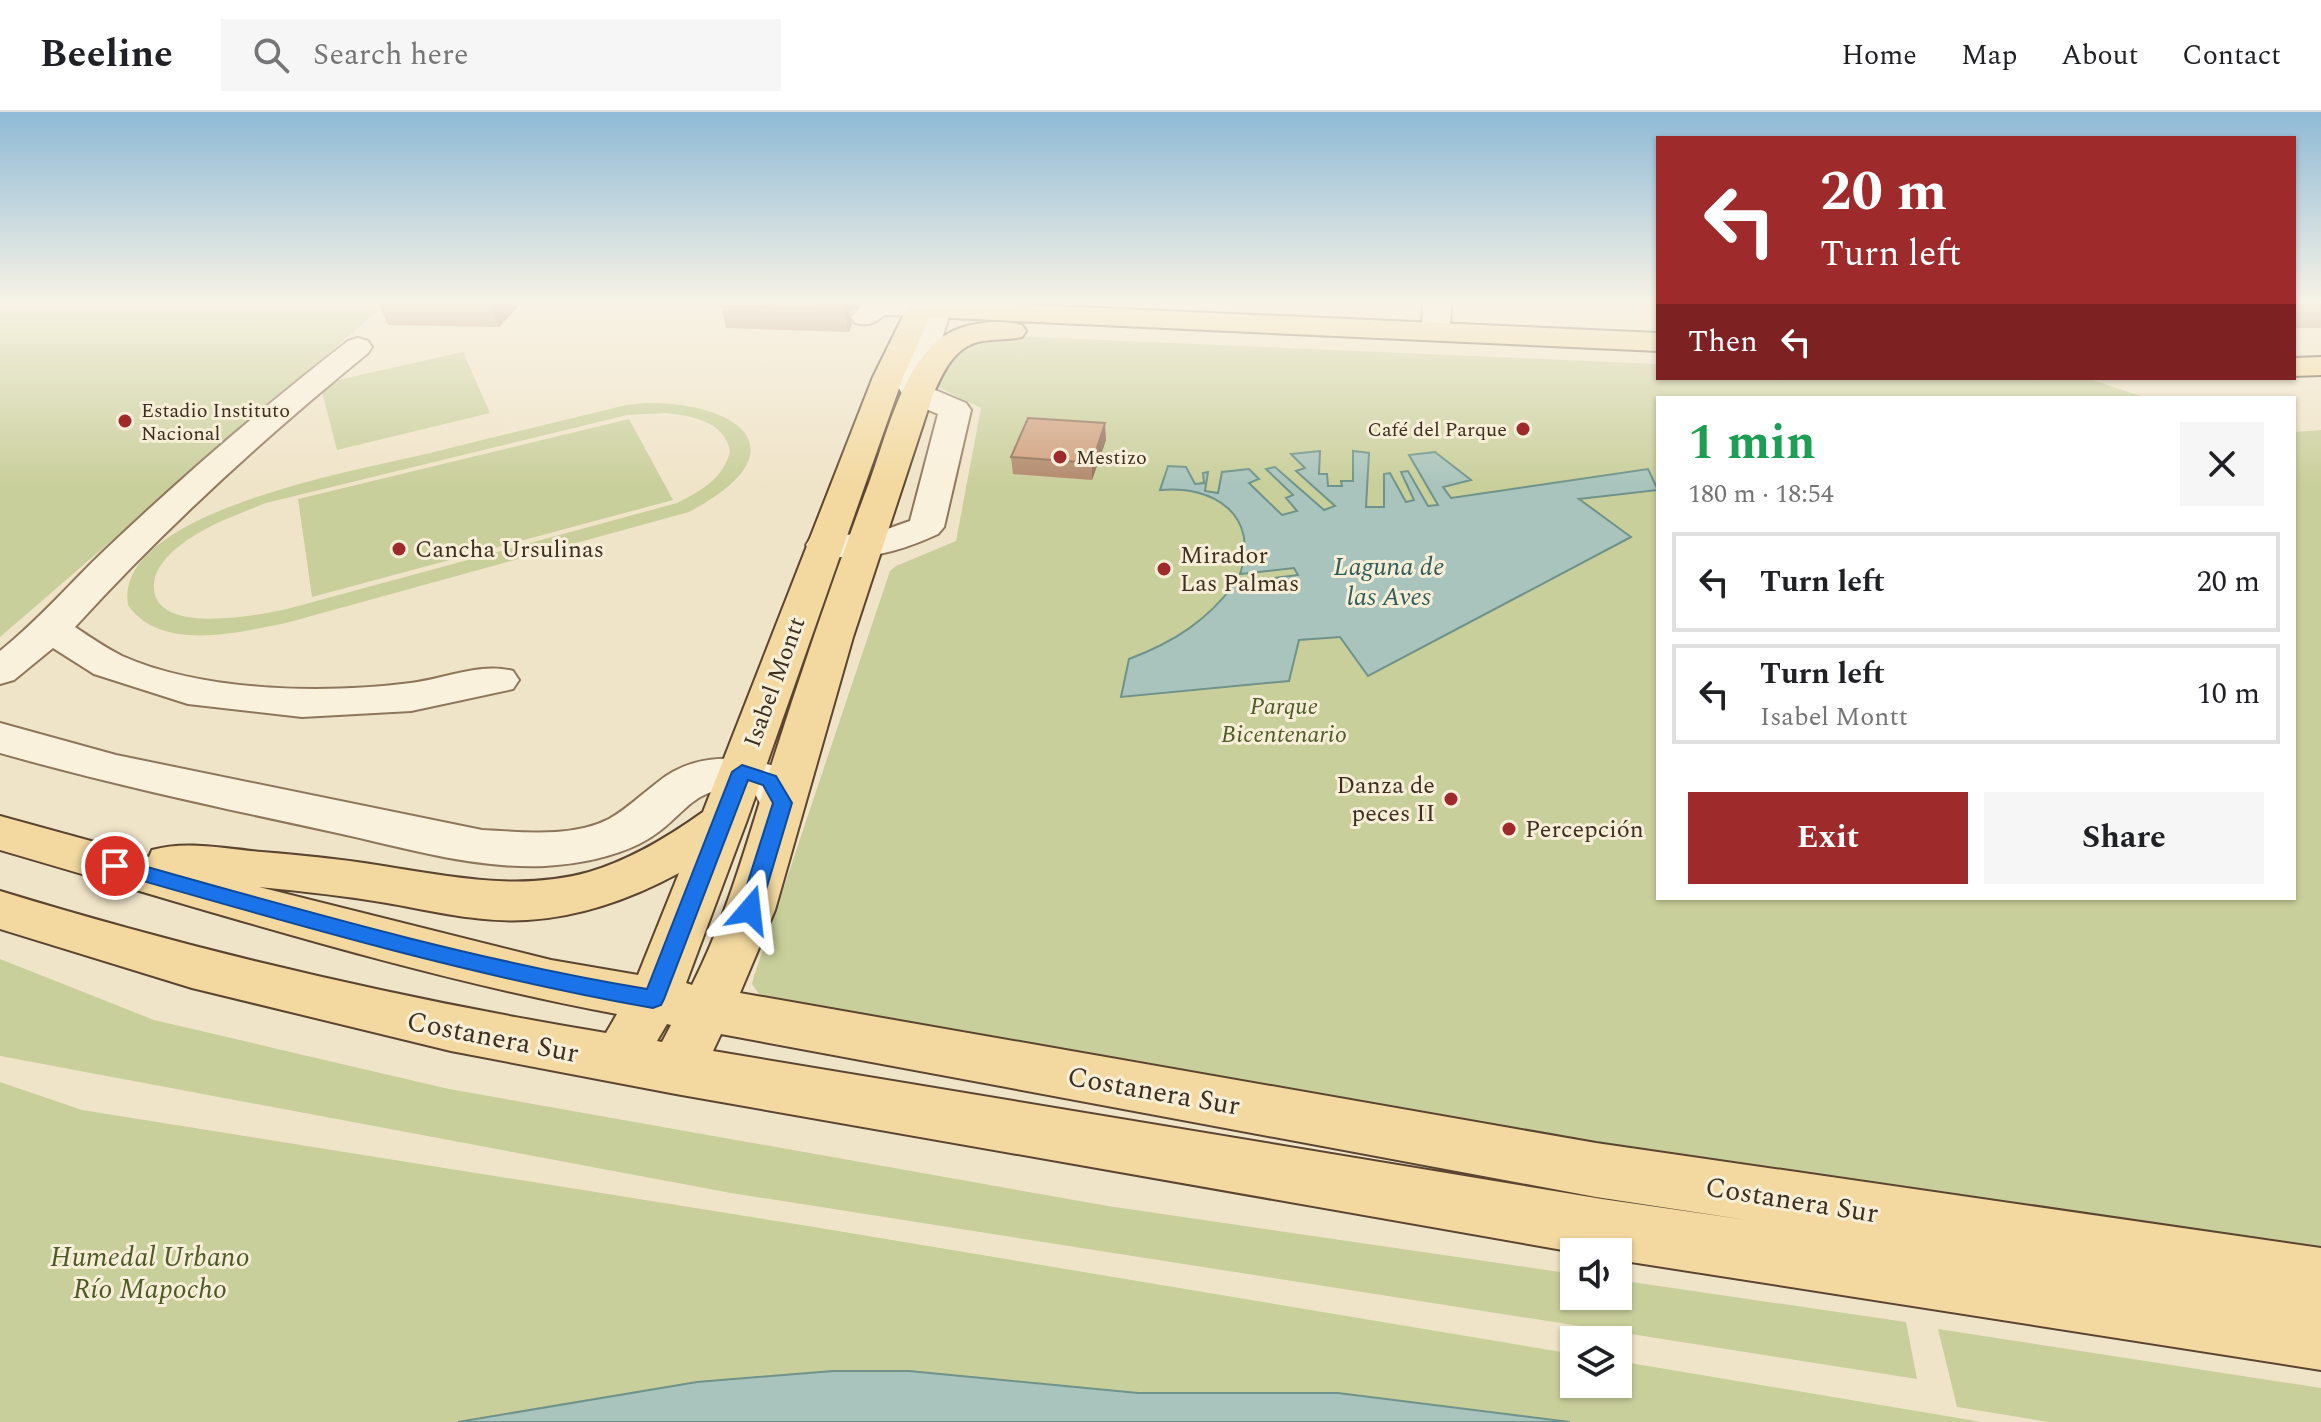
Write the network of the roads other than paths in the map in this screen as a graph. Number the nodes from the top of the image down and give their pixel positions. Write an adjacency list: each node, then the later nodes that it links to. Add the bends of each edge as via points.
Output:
1 (338, 363): 9 (street, via 118,558)
2 (894, 363): 8 (main road, Isabel Montt)
3 (916, 363): 7 (street, Isabel Montt, via 913,378)
4 (936, 363): 7 (main road)
5 (2321, 366): 6 (main road)
6 (2296, 367)
7 (918, 395): 8 (main road, Isabel Montt); 8 (street, via 955,410 926,527 892,542)
8 (843, 546): 13 (main road, Isabel Montt); 14 (main road, Isabel Montt)
9 (51, 630): 10 (street); 11 (street, via 108,665 203,694 302,703 411,697)
10 (0, 671)
11 (499, 680)
12 (0, 738): 16 (street, via 116,770)
13 (742, 772): 14 (street, via 770,780); 15 (main road, Isabel Montt); 16 (street, via 712,771 680,786 639,824 600,841 535,851 482,847)
14 (782, 803): 21 (main road, Isabel Montt, via 750,910)
15 (724, 820): 19 (main road, via 686,848 629,877 548,900 495,901); 21 (main road, Isabel Montt)
16 (362, 822): 19 (street)
17 (0, 833): 18 (main road, Costanera Sur)
18 (89, 858): 19 (main road, via 282,870); 21 (main road, Costanera Sur, via 551,981)
19 (387, 884)
20 (0, 910): 22 (main road, Costanera Sur, via 368,1011)
21 (680, 1004): 22 (main road, Isabel Montt); 23 (main road, Isabel Montt); 24 (main road, Costanera Sur, via 1596,1170)
22 (619, 1060): 23 (main road, Costanera Sur)
23 (676, 1070): 25 (main road, Costanera Sur, via 1602,1228)
24 (2321, 1279)
25 (2321, 1338)

